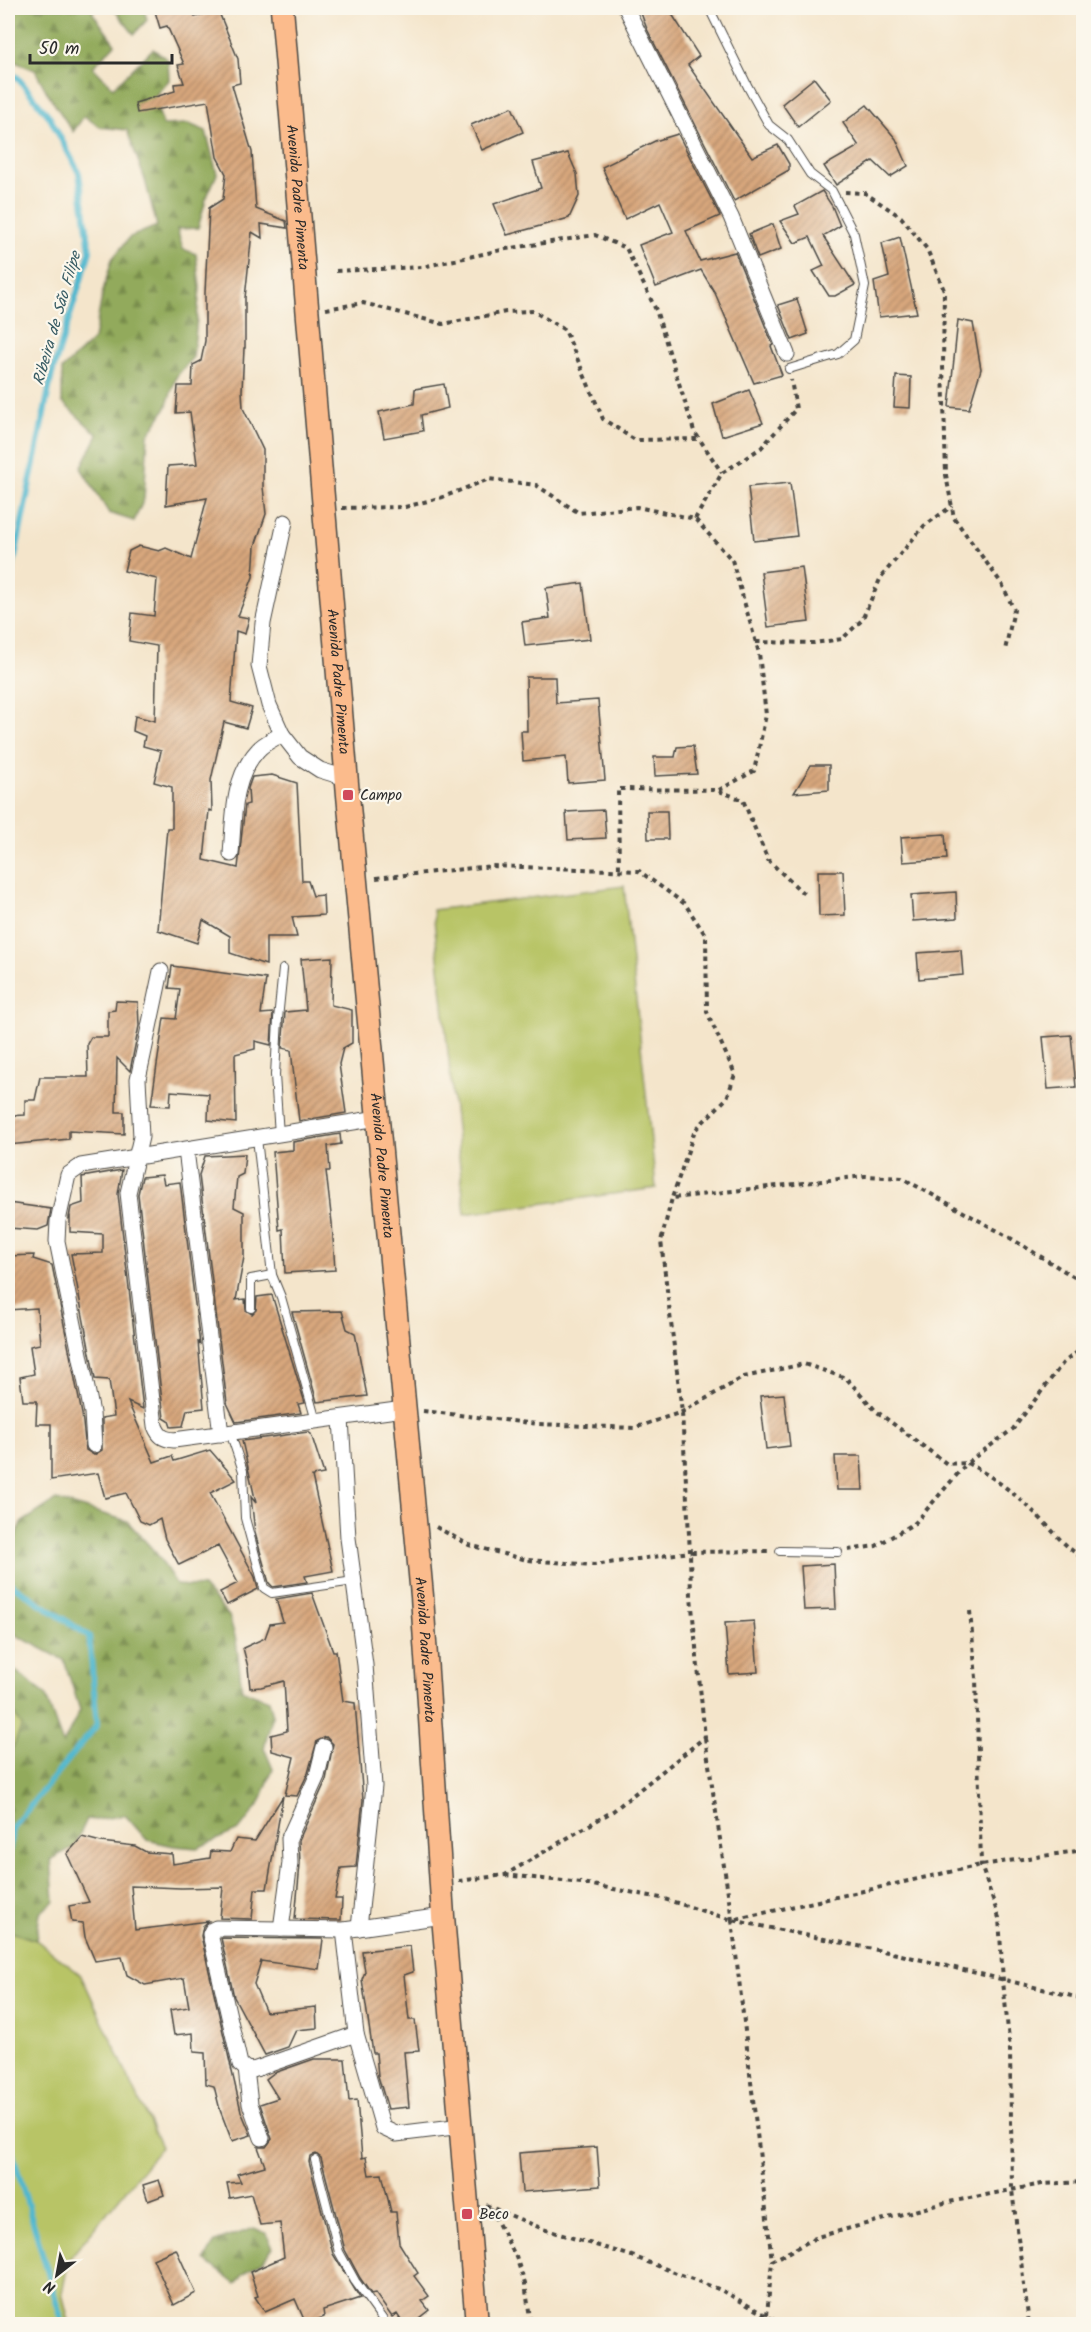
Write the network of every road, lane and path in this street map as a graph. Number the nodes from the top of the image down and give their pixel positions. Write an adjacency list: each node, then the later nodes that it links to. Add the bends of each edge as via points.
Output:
1 (282, 8): 6 (main road, Avenida Padre Pimenta)
2 (626, 8): 7 (street, via 731,217)
3 (709, 8): 4 (lane, via 769,126 788,140 810,174)
4 (832, 191): 7 (lane, via 854,234 865,286 854,340 838,354); 10 (path, via 865,193 901,216 927,249 944,290 946,475)
5 (336, 271): 8 (path, via 422,267 595,235 626,248 656,310 694,431)
6 (308, 312): 8 (path, via 363,303 443,324 533,311 565,330 603,419 635,440); 11 (main road, Avenida Padre Pimenta)
7 (788, 361): 9 (path, via 796,410 762,448)
8 (700, 439): 9 (path)
9 (722, 473): 12 (path)
10 (952, 506): 14 (path, via 924,526 881,577 862,620 842,639 814,643); 15 (path, via 954,518 1002,584 1014,610)
11 (324, 509): 12 (path, via 405,507 489,479 536,485 579,513 637,507); 17 (main road, Avenida Padre Pimenta)
12 (695, 519): 14 (path, via 732,560)
13 (285, 522): 16 (street, via 263,624 259,666 269,705)
14 (756, 642): 18 (path, via 766,715 754,771)
15 (1005, 650)
16 (282, 734): 17 (street, via 300,757 320,770); 19 (street, via 259,748 244,770 235,798)
17 (346, 778): 21 (main road, Avenida Padre Pimenta)
18 (719, 790): 20 (path, via 618,789); 22 (path, via 743,800 768,860)
19 (231, 854)
20 (619, 871): 21 (path, via 492,866); 30 (path, via 639,871 685,904 706,936 707,1012 735,1074 727,1098 695,1130)
21 (356, 880): 25 (main road, Avenida Padre Pimenta)
22 (804, 894)
23 (284, 969): 26 (lane, via 275,1074)
24 (161, 971): 29 (street, via 138,1079 141,1137)
25 (378, 1118): 26 (street); 35 (main road, Avenida Padre Pimenta)
26 (279, 1135): 27 (street)
27 (257, 1138): 28 (street); 31 (lane)
28 (186, 1150): 29 (street); 39 (street)
29 (136, 1158): 39 (street, via 128,1193 155,1426 165,1439); 40 (street, via 73,1170 68,1175 58,1221 57,1241 92,1413)
30 (672, 1198): 32 (path, via 865,1176 902,1178); 36 (path, via 661,1241)
31 (272, 1275): 33 (lane, via 251,1279); 38 (lane)
32 (1083, 1283)
33 (251, 1308)
34 (1083, 1347): 41 (path, via 1063,1363 1012,1430)
35 (405, 1409): 36 (path, via 538,1424 634,1428); 37 (street); 42 (main road, Avenida Padre Pimenta)
36 (682, 1412): 41 (path, via 744,1377 804,1364 846,1378 876,1411 947,1464); 44 (path)
37 (341, 1418): 38 (street); 47 (street)
38 (316, 1421): 39 (street)
39 (226, 1433): 47 (lane, via 243,1472 245,1518 267,1592)
40 (94, 1446)
41 (967, 1463): 45 (path, via 915,1523 876,1546); 46 (path, via 996,1479)
42 (414, 1515): 44 (path, via 469,1545 527,1560 594,1565); 54 (main road, Avenida Padre Pimenta)
43 (780, 1551): 44 (path); 45 (lane)
44 (690, 1552): 49 (path)
45 (838, 1552)
46 (1083, 1559)
47 (354, 1581): 58 (street, via 374,1786)
48 (970, 1611): 52 (path, via 976,1678)
49 (705, 1737): 53 (path, via 613,1811); 56 (path)
50 (324, 1747): 57 (street, via 317,1776 290,1838)
51 (1083, 1850): 52 (path)
52 (981, 1865): 56 (path); 59 (path, via 999,1918)
53 (505, 1875): 54 (path); 56 (path, via 582,1883 661,1898)
54 (441, 1883): 55 (main road, Avenida Padre Pimenta)
55 (443, 1916): 58 (street); 63 (main road, Avenida Padre Pimenta)
56 (732, 1920): 59 (path, via 897,1954); 70 (path)
57 (281, 1929): 58 (street); 62 (street, via 216,1928 210,1934 240,2064)
58 (352, 1929): 61 (street)
59 (1003, 1981): 60 (path); 67 (path, via 1010,2050)
60 (1083, 1999)
61 (356, 2034): 62 (street, via 253,2070); 63 (street, via 383,2128 396,2134)
62 (246, 2069): 64 (street, via 250,2104)
63 (462, 2126): 68 (main road, Avenida Padre Pimenta)
64 (262, 2138)
65 (315, 2160): 72 (lane, via 339,2252)
66 (1083, 2182): 67 (path)
67 (1012, 2190): 70 (path, via 944,2203 817,2237); 76 (path)
68 (466, 2196): 69 (path); 73 (main road, Avenida Padre Pimenta)
69 (489, 2206): 71 (path, via 543,2229 632,2256 721,2290); 74 (path, via 516,2257)
70 (772, 2261): 71 (path)
71 (767, 2315): 75 (path)
72 (386, 2325)
73 (477, 2325)
74 (531, 2325)
75 (781, 2325)
76 (1029, 2325)

